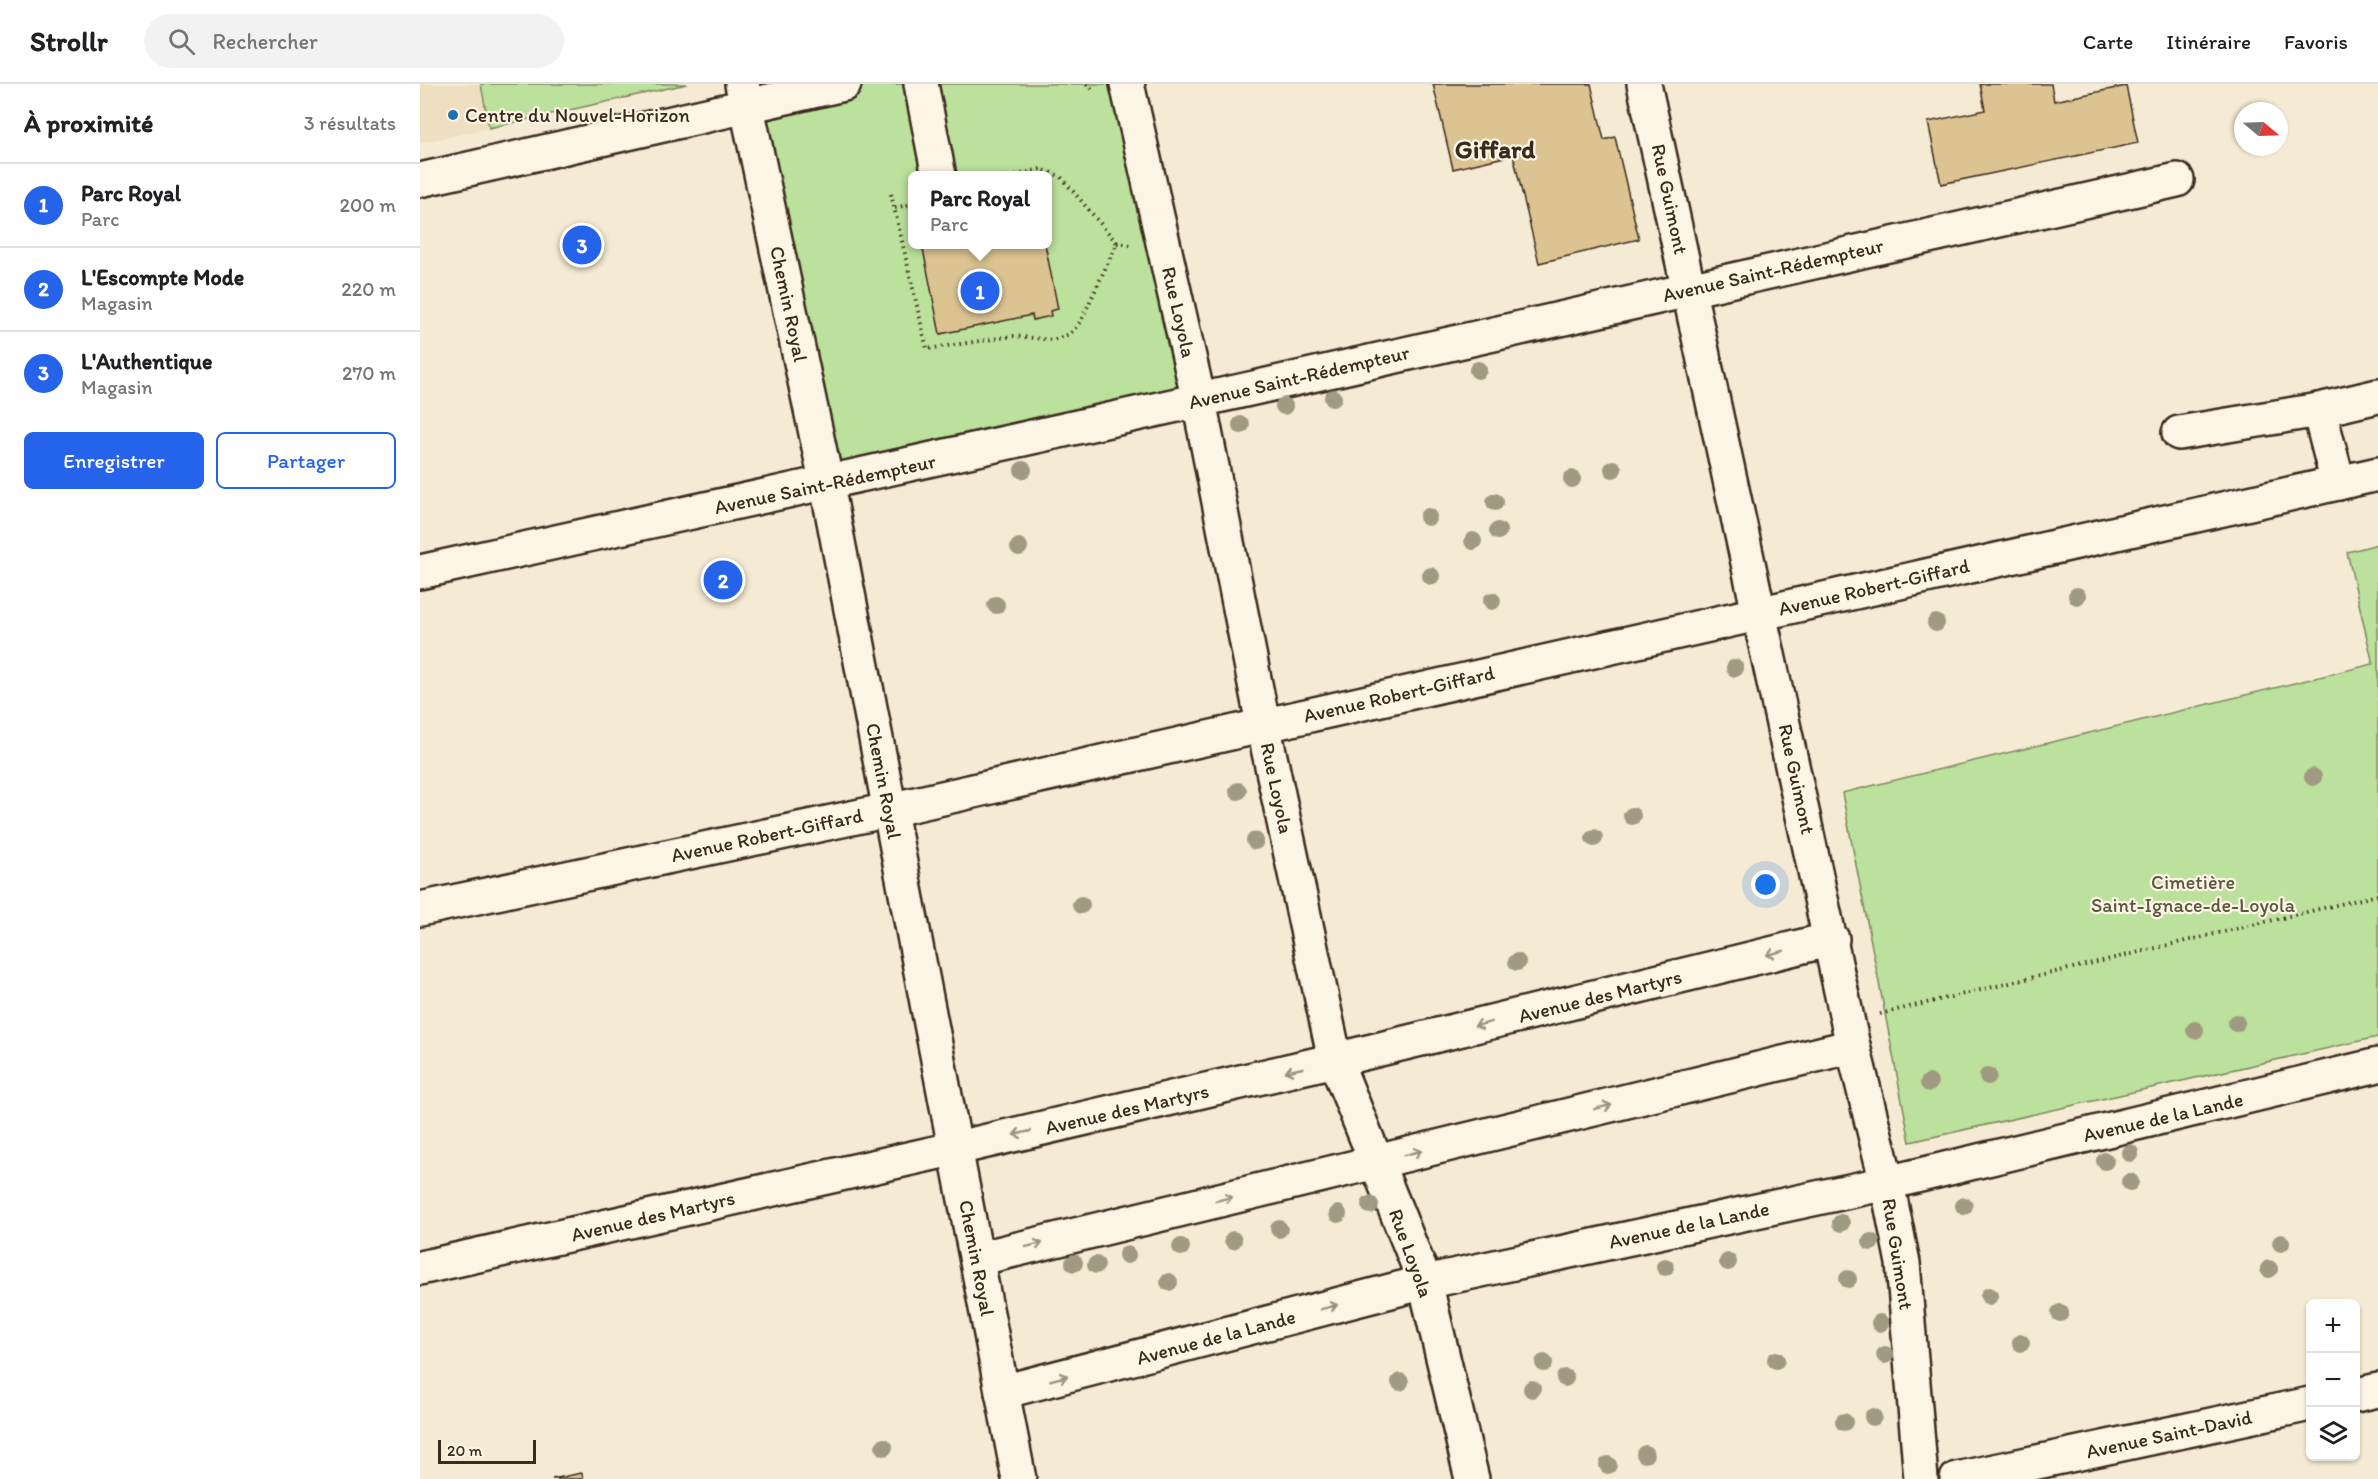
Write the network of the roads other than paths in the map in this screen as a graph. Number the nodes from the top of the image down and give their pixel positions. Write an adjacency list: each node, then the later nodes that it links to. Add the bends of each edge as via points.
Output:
1 (844, 84): 5 (street)
2 (921, 84): 6 (street)
3 (1127, 84): 11 (street, Rue Loyola)
4 (1644, 84): 9 (street, Rue Guimont)
5 (745, 95): 7 (street); 16 (street, Chemin Royal)
6 (938, 171)
7 (420, 180)
8 (2177, 180): 9 (street, Avenue Saint-Rédempteur)
9 (1689, 289): 11 (street, Avenue Saint-Rédempteur); 18 (street, Rue Guimont)
10 (2378, 396): 12 (street)
11 (1199, 401): 16 (street, Avenue Saint-Rédempteur); 19 (street, Rue Loyola)
12 (2319, 410): 13 (street); 15 (street)
13 (2179, 433)
14 (2378, 474): 15 (street, Avenue Robert-Giffard)
15 (2338, 483): 18 (street, Avenue Robert-Giffard)
16 (827, 484): 17 (street, Avenue Saint-Rédempteur); 20 (street, Chemin Royal)
17 (420, 572)
18 (1760, 613): 19 (street, Avenue Robert-Giffard); 22 (street, Rue Guimont)
19 (1263, 724): 20 (street, Avenue Robert-Giffard); 24 (street, Rue Loyola)
20 (889, 810): 21 (street, Avenue Robert-Giffard); 26 (street, Chemin Royal)
21 (420, 909)
22 (1832, 939): 23 (street, Rue Guimont); 24 (street, Avenue des Martyrs, one-way to 24)
23 (1851, 1034): 27 (street, one-way to 23); 28 (street, Rue Guimont)
24 (1335, 1060): 26 (street, Avenue des Martyrs, one-way to 26); 27 (street, Rue Loyola)
25 (2378, 1065): 28 (street, Avenue de la Lande)
26 (957, 1148): 29 (street, Chemin Royal); 30 (street, Avenue des Martyrs)
27 (1376, 1162): 29 (street, one-way to 27); 31 (street, Rue Loyola)
28 (1887, 1183): 31 (street, Avenue de la Lande); 38 (street, Rue Guimont, via 1903,1263)
29 (977, 1259): 33 (street, Chemin Royal)
30 (420, 1268)
31 (1425, 1282): 33 (street, Avenue de la Lande, one-way to 31); 37 (street, Rue Loyola)
32 (2378, 1390): 34 (street)
33 (1002, 1392): 36 (street, Chemin Royal)
34 (2360, 1394)
35 (2306, 1405): 39 (street, Avenue Saint-David)
36 (1019, 1479)
37 (1472, 1479)
38 (1921, 1479)
39 (1957, 1479)

